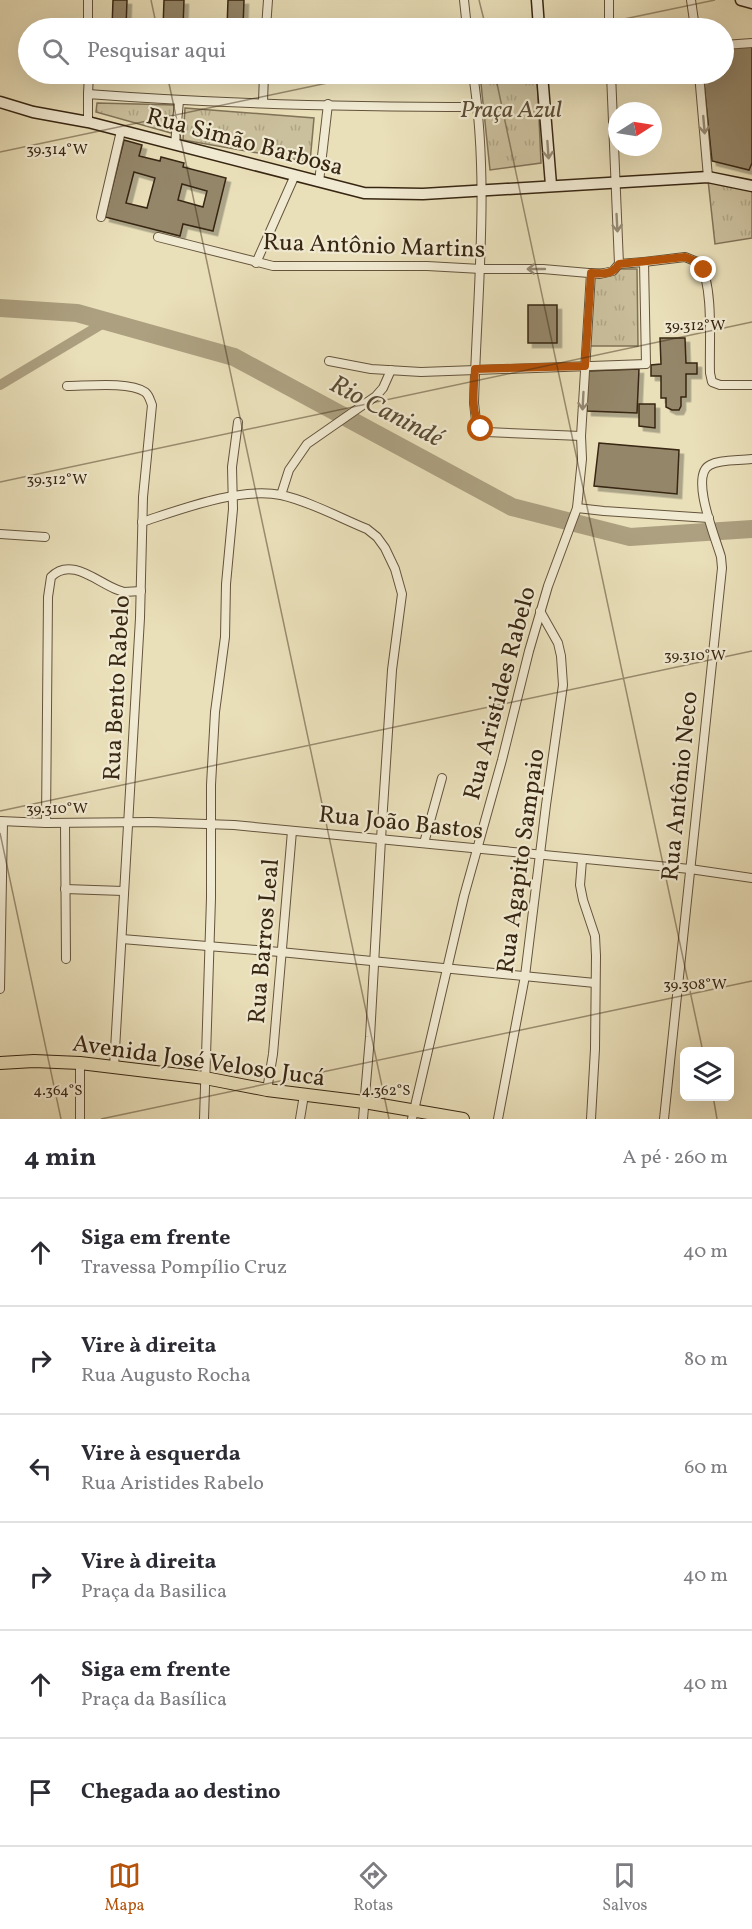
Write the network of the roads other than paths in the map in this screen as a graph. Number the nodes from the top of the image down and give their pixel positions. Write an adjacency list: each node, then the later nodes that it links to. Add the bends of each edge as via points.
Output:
1 (88, 0): 9 (street)
2 (268, 0): 10 (street)
3 (464, 0): 11 (street)
4 (537, 0): 12 (street)
5 (609, 0): 13 (street)
6 (691, 0): 14 (street)
7 (741, 0): 8 (street)
8 (752, 3)
9 (88, 18)
10 (267, 18)
11 (466, 18)
12 (538, 18)
13 (609, 18)
14 (694, 18)
15 (752, 43): 16 (street)
16 (734, 44)
17 (88, 84): 23 (street)
18 (263, 84): 26 (street)
19 (475, 84): 28 (street)
20 (543, 84): 36 (street, one-way to 36)
21 (611, 84): 35 (street)
22 (700, 84): 33 (street, one-way to 33)
23 (88, 94): 24 (street); 29 (street)
24 (179, 101): 26 (street); 31 (street)
25 (0, 102): 29 (street, Rua Simão Barbosa)
26 (262, 102): 27 (street)
27 (328, 104): 28 (street); 34 (street)
28 (478, 107): 38 (street)
29 (88, 122): 30 (street, Rua Simão Barbosa)
30 (122, 131): 31 (street, Rua Simão Barbosa); 39 (street)
31 (175, 144): 32 (street, Rua Simão Barbosa)
32 (296, 175): 34 (street, Rua Simão Barbosa); 42 (street)
33 (708, 177): 35 (street, Rua Simão Barbosa); 37 (street, Rua Simão Barbosa)
34 (319, 182): 38 (street, Rua Simão Barbosa, via 383,194)
35 (615, 182): 36 (street, Rua Simão Barbosa); 43 (street, one-way to 43)
36 (551, 185): 38 (street, Rua Simão Barbosa)
37 (752, 186)
38 (482, 190): 44 (street)
39 (101, 217)
40 (158, 237): 42 (street, Rua Antônio Martins)
41 (645, 262): 43 (street); 47 (street, via 645,364); 50 (street, via 685,257 700,263 708,293 712,382 720,386)
42 (256, 263): 44 (street, Rua Antônio Martins)
43 (619, 264): 45 (street, via 608,273)
44 (480, 269): 45 (street, Rua Antônio Martins, one-way to 44); 48 (street)
45 (591, 273): 47 (street, Rua Aristides Rabelo)
46 (328, 361): 49 (street)
47 (585, 366): 48 (street); 53 (street, Rua Aristides Rabelo, one-way to 53)
48 (475, 369): 49 (street); 53 (street, via 474,411 481,429)
49 (391, 370): 56 (street, via 376,396 307,444 289,470)
50 (752, 385)
51 (67, 386): 59 (street, Rua Bento Rabelo, via 136,388 149,397 152,405)
52 (238, 423): 55 (street)
53 (581, 436): 57 (street, Rua Aristides Rabelo)
54 (752, 459): 58 (street, Rua Antônio Neco, via 705,468 702,490)
55 (232, 495): 56 (street); 59 (street); 69 (street, via 225,637 215,712)
56 (281, 495): 71 (street, via 367,530 385,548 395,569 402,594 392,670)
57 (577, 507): 58 (street); 63 (street, Rua Aristides Rabelo)
58 (710, 521): 76 (street, Rua Antônio Neco, via 722,568)
59 (142, 522): 62 (street, Rua Bento Rabelo)
60 (0, 534): 61 (street)
61 (45, 537)
62 (141, 591): 66 (street, Rua Bento Rabelo); 67 (street, via 118,590 75,570 59,571 51,577)
63 (540, 611): 73 (street, Rua Aristides Rabelo); 74 (street, Rua Agapito Sampaio, via 558,643 563,685)
64 (442, 778): 72 (street)
65 (2, 821): 67 (street, Rua João Bastos); 88 (street)
66 (128, 822): 68 (street, Rua João Bastos); 69 (street, Rua João Bastos); 79 (street, Rua Bento Rabelo)
67 (46, 823): 68 (street, Rua João Bastos)
68 (65, 823): 78 (street)
69 (211, 824): 70 (street, Rua João Bastos); 81 (street)
70 (292, 831): 71 (street, Rua João Bastos); 82 (street, Rua Barros Leal)
71 (381, 839): 72 (street, Rua João Bastos); 84 (street)
72 (424, 843): 73 (street, Rua João Bastos)
73 (476, 849): 74 (street, Rua João Bastos); 85 (street, Rua Aristides Rabelo)
74 (540, 856): 75 (street, Rua João Bastos); 86 (street, Rua Agapito Sampaio)
75 (582, 860): 76 (street, Rua João Bastos); 87 (street, via 583,900 595,936)
76 (690, 869): 77 (street, Rua João Bastos); 104 (street, Rua Antônio Neco)
77 (752, 878)
78 (65, 889): 79 (street); 83 (street)
79 (123, 891): 80 (street, Rua Bento Rabelo)
80 (122, 939): 81 (street); 91 (street, Rua Bento Rabelo)
81 (209, 946): 82 (street); 92 (street)
82 (280, 952): 84 (street); 93 (street, Rua Barros Leal)
83 (66, 958)
84 (374, 961): 85 (street); 95 (street)
85 (448, 969): 86 (street); 96 (street, Rua Aristides Rabelo)
86 (525, 976): 87 (street); 102 (street, Rua Agapito Sampaio)
87 (595, 983): 103 (street)
88 (0, 989)
89 (0, 1063): 90 (main road, Avenida José Veloso Jucá)
90 (80, 1064): 91 (main road, Avenida José Veloso Jucá); 97 (street)
91 (114, 1067): 92 (main road, Avenida José Veloso Jucá)
92 (205, 1078): 93 (main road, Avenida José Veloso Jucá); 98 (street)
93 (267, 1090): 94 (main road, Avenida José Veloso Jucá)
94 (304, 1095): 95 (main road, Avenida José Veloso Jucá); 99 (street)
95 (364, 1102): 96 (main road, Avenida José Veloso Jucá); 100 (street)
96 (413, 1115): 101 (main road, Avenida José Veloso Jucá)
97 (80, 1119)
98 (204, 1119)
99 (300, 1119)
100 (363, 1119)
101 (463, 1119)
102 (498, 1119)
103 (591, 1119)
104 (664, 1119)

